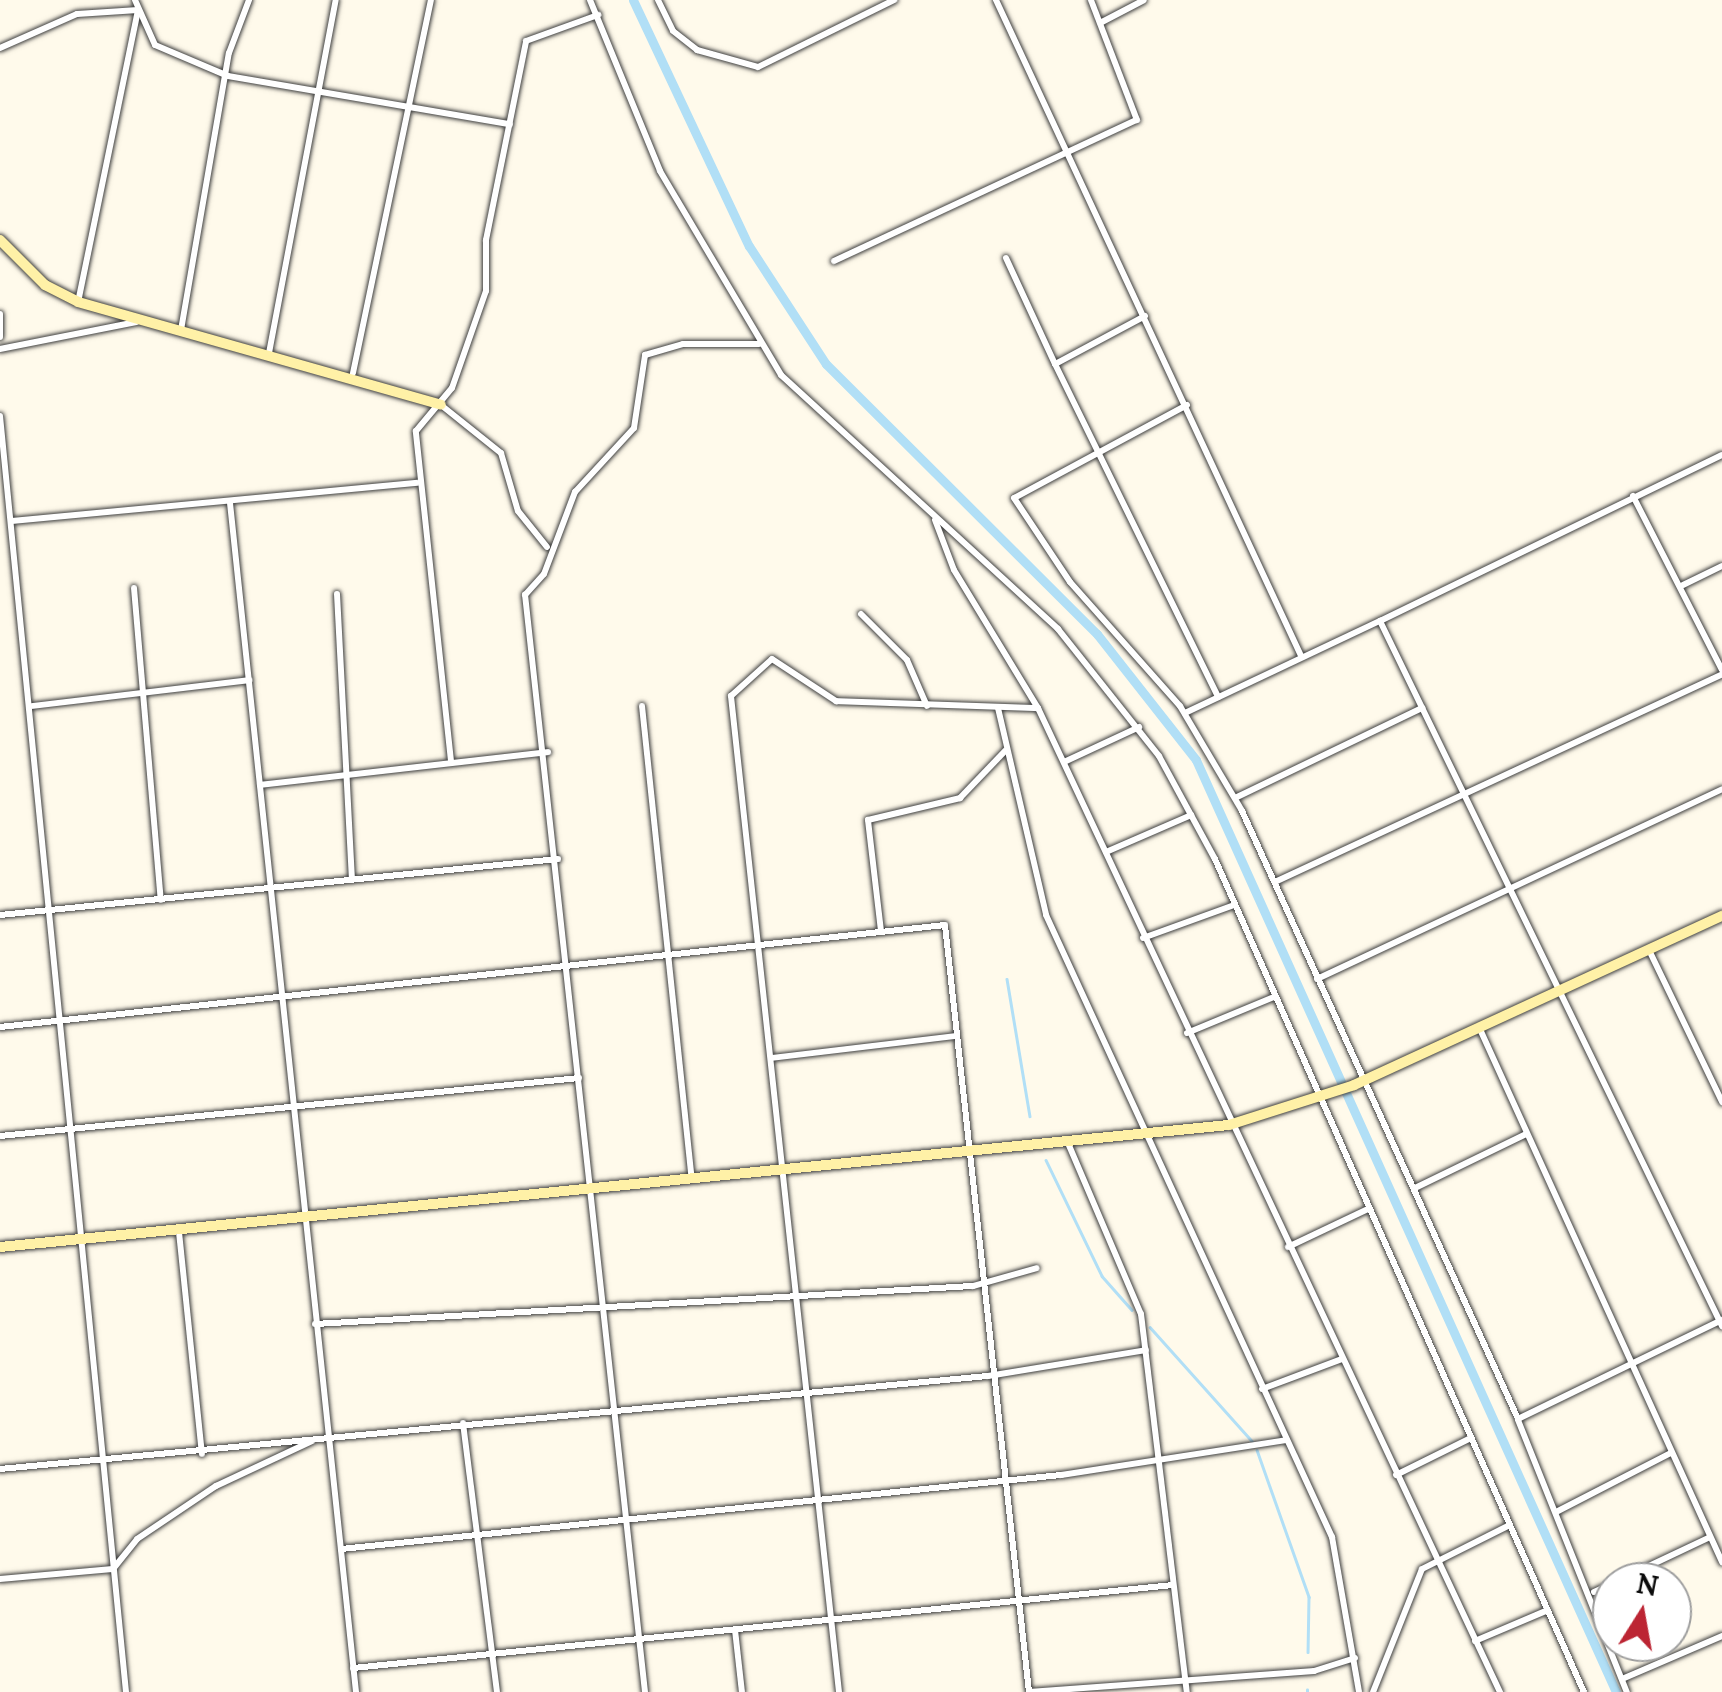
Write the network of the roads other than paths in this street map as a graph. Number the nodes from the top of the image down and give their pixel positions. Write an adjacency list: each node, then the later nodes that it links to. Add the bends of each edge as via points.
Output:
1 (249, 0): 14 (street)
2 (336, 0): 15 (street)
3 (430, 0): 16 (street)
4 (590, 0): 11 (street)
5 (658, 0): 6 (street, via 672,31 697,50 758,67)
6 (894, 0)
7 (996, 0): 18 (street)
8 (1091, 0): 12 (street)
9 (1144, 0): 12 (street)
10 (137, 4): 13 (street, via 78,14); 14 (street, via 155,44); 22 (street)
11 (598, 15): 17 (street, via 526,42); 28 (street, via 660,171)
12 (1102, 22): 18 (street, via 1141,114)
13 (0, 48)
14 (228, 76): 15 (street); 26 (street)
15 (316, 90): 16 (street); 30 (street)
16 (406, 106): 17 (street); 32 (street)
17 (510, 124): 33 (street, via 486,240 486,291)
18 (1068, 152): 21 (street); 24 (street)
19 (0, 240): 22 (street, via 45,286)
20 (1006, 258): 31 (street)
21 (834, 261)
22 (78, 302): 25 (street)
23 (0, 314): 27 (street)
24 (1145, 316): 31 (street); 34 (street)
25 (140, 321): 26 (street); 29 (street)
26 (181, 331): 30 (street)
27 (0, 337)
28 (760, 344): 41 (street); 43 (street, via 683,344 645,356 634,428 575,492)
29 (0, 350)
30 (269, 353): 32 (street)
31 (1055, 364): 36 (street)
32 (353, 373): 33 (street)
33 (441, 405): 38 (street, via 416,431); 43 (street, via 501,453 518,511)
34 (1187, 405): 36 (street); 50 (street)
35 (0, 416): 42 (street)
36 (1096, 448): 54 (street); 61 (street, via 1014,498 1070,582)
37 (1722, 455): 39 (street)
38 (417, 483): 40 (street); 65 (street)
39 (1633, 496): 45 (street); 49 (street)
40 (230, 503): 42 (street); 52 (street)
41 (935, 519): 59 (street, via 954,570); 62 (street, via 1058,629)
42 (12, 520): 55 (street)
43 (548, 547): 64 (street, via 544,574 525,595)
44 (1722, 566): 45 (street)
45 (1682, 585): 51 (street)
46 (134, 588): 53 (street)
47 (338, 594): 67 (street)
48 (861, 614): 57 (street, via 907,660)
49 (1380, 621): 50 (street); 60 (street)
50 (1301, 656): 54 (street)
51 (1722, 672): 70 (street)
52 (249, 680): 53 (street); 68 (street)
53 (144, 693): 55 (street); 79 (street)
54 (1218, 697): 61 (street)
55 (32, 706): 81 (street)
56 (642, 706): 88 (street)
57 (927, 706): 58 (street); 86 (street, via 836,701 772,658 737,687 730,709)
58 (998, 708): 59 (street); 63 (street)
59 (1038, 708): 66 (street)
60 (1422, 708): 70 (street); 71 (street)
61 (1185, 713): 71 (street)
62 (1139, 727): 66 (street); 72 (street)
63 (1006, 750): 84 (street, via 960,798 868,820); 109 (street, via 1046,915)
64 (548, 752): 65 (street); 74 (street)
65 (450, 761): 67 (street)
66 (1064, 762): 73 (street)
67 (352, 773): 68 (street); 75 (street)
68 (260, 786): 78 (street)
69 (1722, 789): 77 (street)
70 (1464, 795): 76 (street); 77 (street)
71 (1235, 798): 76 (street)
72 (1191, 815): 73 (street); 80 (street)
73 (1106, 852): 85 (street)
74 (558, 859): 75 (street); 89 (street)
75 (352, 880): 78 (street)
76 (1276, 881): 90 (street)
77 (1506, 883): 90 (street); 91 (street)
78 (272, 890): 79 (street); 92 (street)
79 (161, 901): 81 (street)
80 (1234, 906): 85 (street); 93 (street)
81 (51, 910): 82 (street); 94 (street)
82 (0, 915)
83 (1722, 916): 87 (street)
84 (880, 930): 86 (street); 98 (street, via 945,924)
85 (1144, 938): 97 (street)
86 (760, 945): 88 (street); 99 (street)
87 (1649, 949): 91 (street); 103 (street)
88 (667, 956): 89 (street); 113 (street)
89 (570, 965): 92 (street); 100 (street)
90 (1318, 979): 101 (street)
91 (1556, 992): 96 (street); 126 (street)
92 (283, 997): 94 (street); 104 (street)
93 (1274, 997): 97 (street); 102 (street)
94 (57, 1021): 95 (street); 106 (street)
95 (0, 1027)
96 (1479, 1027): 101 (street); 107 (street)
97 (1186, 1033): 105 (street)
98 (956, 1036): 99 (street); 111 (street)
99 (770, 1058): 112 (street)
100 (579, 1078): 104 (street); 114 (street)
101 (1358, 1082): 102 (street); 115 (street)
102 (1326, 1096): 105 (street); 116 (street)
103 (1722, 1102)
104 (294, 1108): 106 (street); 117 (street)
105 (1229, 1124): 109 (street); 121 (street)
106 (72, 1129): 108 (street); 119 (street)
107 (1526, 1134): 115 (street); 130 (street)
108 (0, 1136)
109 (1142, 1136): 110 (street); 132 (street)
110 (1068, 1143): 111 (street); 128 (street, via 1128,1274)
111 (968, 1154): 112 (street); 123 (street)
112 (783, 1170): 113 (street); 124 (street)
113 (692, 1179): 114 (street)
114 (590, 1188): 117 (street); 125 (street)
115 (1415, 1188): 135 (street)
116 (1368, 1208): 121 (street); 138 (street)
117 (303, 1219): 118 (street); 127 (street)
118 (179, 1232): 119 (street); 141 (street)
119 (83, 1237): 120 (street); 142 (street)
120 (0, 1247)
121 (1288, 1247): 129 (street)
122 (1037, 1268): 123 (street)
123 (981, 1285): 124 (street); 131 (street)
124 (796, 1295): 125 (street); 133 (street)
125 (605, 1301): 127 (street); 134 (street)
126 (1721, 1323): 130 (street)
127 (314, 1324): 137 (street)
128 (1146, 1350): 131 (street); 143 (street)
129 (1342, 1359): 132 (street); 145 (street)
130 (1629, 1365): 135 (street); 140 (street)
131 (988, 1376): 133 (street); 146 (street)
132 (1262, 1389): 139 (street)
133 (807, 1392): 134 (street); 147 (street)
134 (615, 1406): 136 (street); 149 (street)
135 (1518, 1419): 148 (street)
136 (463, 1423): 137 (street); 151 (street)
137 (325, 1436): 141 (street); 153 (street); 157 (street, via 216,1486 137,1539)
138 (1472, 1438): 145 (street); 150 (street)
139 (1286, 1440): 143 (street); 169 (street, via 1332,1537)
140 (1671, 1453): 148 (street); 152 (street)
141 (202, 1454): 142 (street)
142 (109, 1460): 144 (street); 157 (street)
143 (1158, 1463): 146 (street); 159 (street)
144 (0, 1468)
145 (1396, 1474): 154 (street)
146 (1001, 1481): 147 (street); 161 (street)
147 (818, 1500): 149 (street); 163 (street)
148 (1558, 1510): 160 (street)
149 (626, 1514): 151 (street); 165 (street)
150 (1510, 1525): 154 (street); 162 (street)
151 (476, 1532): 153 (street); 168 (street)
152 (1710, 1537): 155 (street); 156 (street)
153 (341, 1549): 171 (street)
154 (1435, 1559): 167 (street); 183 (street, via 1410,1585)
155 (1658, 1562)
156 (1722, 1562)
157 (114, 1569): 158 (street); 174 (street)
158 (0, 1579)
159 (1173, 1585): 161 (street); 172 (street)
160 (1592, 1587)
161 (1017, 1600): 163 (street); 180 (street)
162 (1548, 1610): 167 (street); 185 (street)
163 (831, 1620): 164 (street); 179 (street)
164 (734, 1630): 165 (street); 178 (street)
165 (640, 1633): 168 (street); 177 (street)
166 (1722, 1636): 173 (street)
167 (1475, 1641): 184 (street)
168 (492, 1652): 171 (street); 176 (street)
169 (1355, 1658): 172 (street, via 1314,1672); 182 (street)
170 (1617, 1662): 173 (street)
171 (354, 1668): 175 (street)
172 (1185, 1676): 180 (street); 181 (street)
173 (1622, 1679): 186 (street)
174 (126, 1692)
175 (356, 1692)
176 (497, 1692)
177 (645, 1692)
178 (742, 1692)
179 (839, 1692)
180 (1029, 1692)
181 (1187, 1692)
182 (1359, 1692)
183 (1373, 1692)
184 (1500, 1692)
185 (1584, 1692)
186 (1627, 1692)

